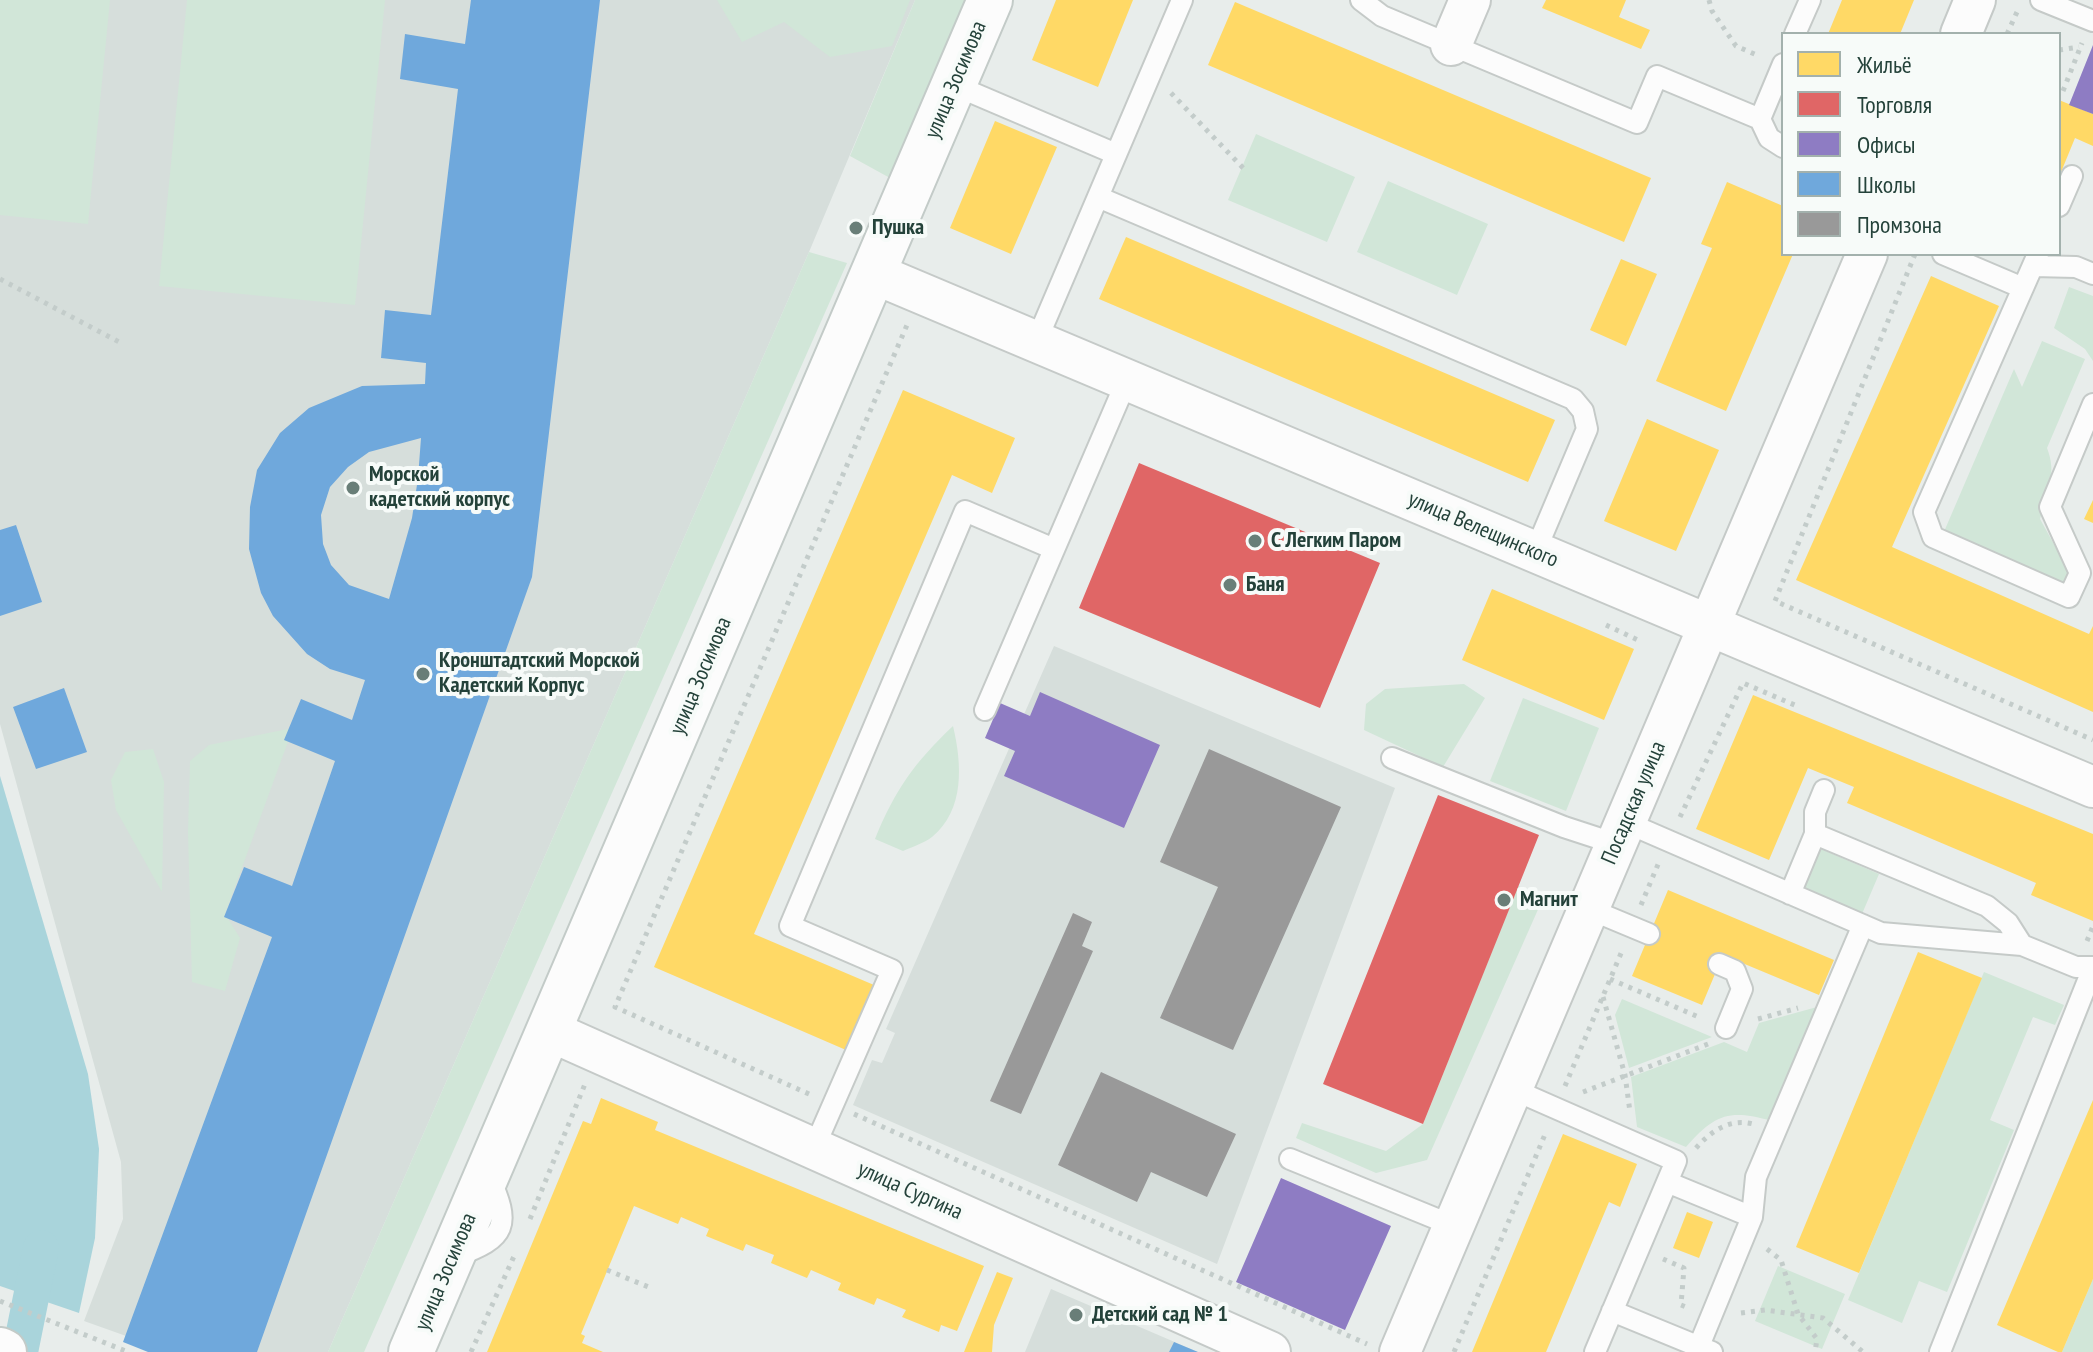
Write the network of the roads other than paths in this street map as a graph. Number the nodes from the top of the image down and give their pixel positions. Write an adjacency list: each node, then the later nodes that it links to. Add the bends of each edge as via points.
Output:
1 (990, 0): 13 (main road, улица Зосимова)
2 (1182, 0): 16 (lane)
3 (1361, 0): 11 (lane, via 1382,16)
4 (1470, 0): 11 (street)
5 (1810, 0): 9 (lane)
6 (1975, 0): 10 (street)
7 (2041, 0): 8 (lane)
8 (2092, 21)
9 (1796, 32)
10 (1962, 32)
11 (1451, 45): 14 (lane, via 1637,123 1657,76)
12 (1781, 70): 14 (lane)
13 (954, 85): 16 (lane); 23 (main road, улица Зосимова)
14 (1760, 119): 15 (lane, via 1769,138)
15 (1781, 146)
16 (1116, 154): 18 (lane)
17 (2072, 176): 19 (lane)
18 (1098, 197): 26 (lane); 30 (lane, via 1573,399 1587,429)
19 (2061, 201)
20 (1866, 256): 31 (street, Посадская улица)
21 (1948, 256): 25 (lane)
22 (2035, 260): 24 (lane); 25 (lane)
23 (873, 273): 26 (street, улица Велещинского); 45 (main road, улица Зосимова)
24 (2093, 274)
25 (2023, 288): 28 (lane, via 1924,512 1933,537 2069,597 2080,573 2050,507)
26 (1036, 342): 27 (street, улица Велещинского)
27 (1127, 380): 29 (lane); 30 (street, улица Велещинского)
28 (2093, 404)
29 (1054, 549): 32 (lane); 48 (lane, via 965,511 790,926 892,970)
30 (1535, 552): 31 (street, улица Велещинского)
31 (1709, 626): 34 (street, улица Велещинского); 36 (street, Посадская улица)
32 (985, 710)
33 (1392, 758): 36 (lane, via 1564,827)
34 (2093, 787)
35 (1824, 790): 37 (lane, via 1815,812)
36 (1621, 833): 38 (lane, via 1668,842); 39 (street, Посадская улица)
37 (1815, 834): 38 (lane); 42 (lane, via 1987,906 2008,923)
38 (1790, 894): 40 (lane)
39 (1589, 909): 41 (lane); 47 (street, Посадская улица)
40 (1863, 925): 42 (lane, via 1881,933); 51 (lane, via 1756,1177)
41 (1641, 931)
42 (2022, 945): 44 (lane, via 2076,967)
43 (1719, 964): 46 (lane, via 1735,971 1742,989)
44 (2093, 968): 59 (lane)
45 (550, 1031): 48 (street, улица Сургина); 56 (main road, улица Зосимова)
46 (1722, 1034)
47 (1512, 1089): 50 (lane, via 1676,1161); 52 (street, Посадская улица)
48 (814, 1148): 57 (street, улица Сургина)
49 (1290, 1159): 52 (lane)
50 (1667, 1182): 51 (lane); 53 (lane)
51 (1749, 1224): 55 (lane, via 1710,1318)
52 (1454, 1226): 54 (street, Посадская улица)
53 (1612, 1311): 55 (lane); 58 (lane)
54 (1384, 1348)
55 (1705, 1349)
56 (411, 1352)
57 (1270, 1352)
58 (1595, 1352)
59 (1940, 1352)

